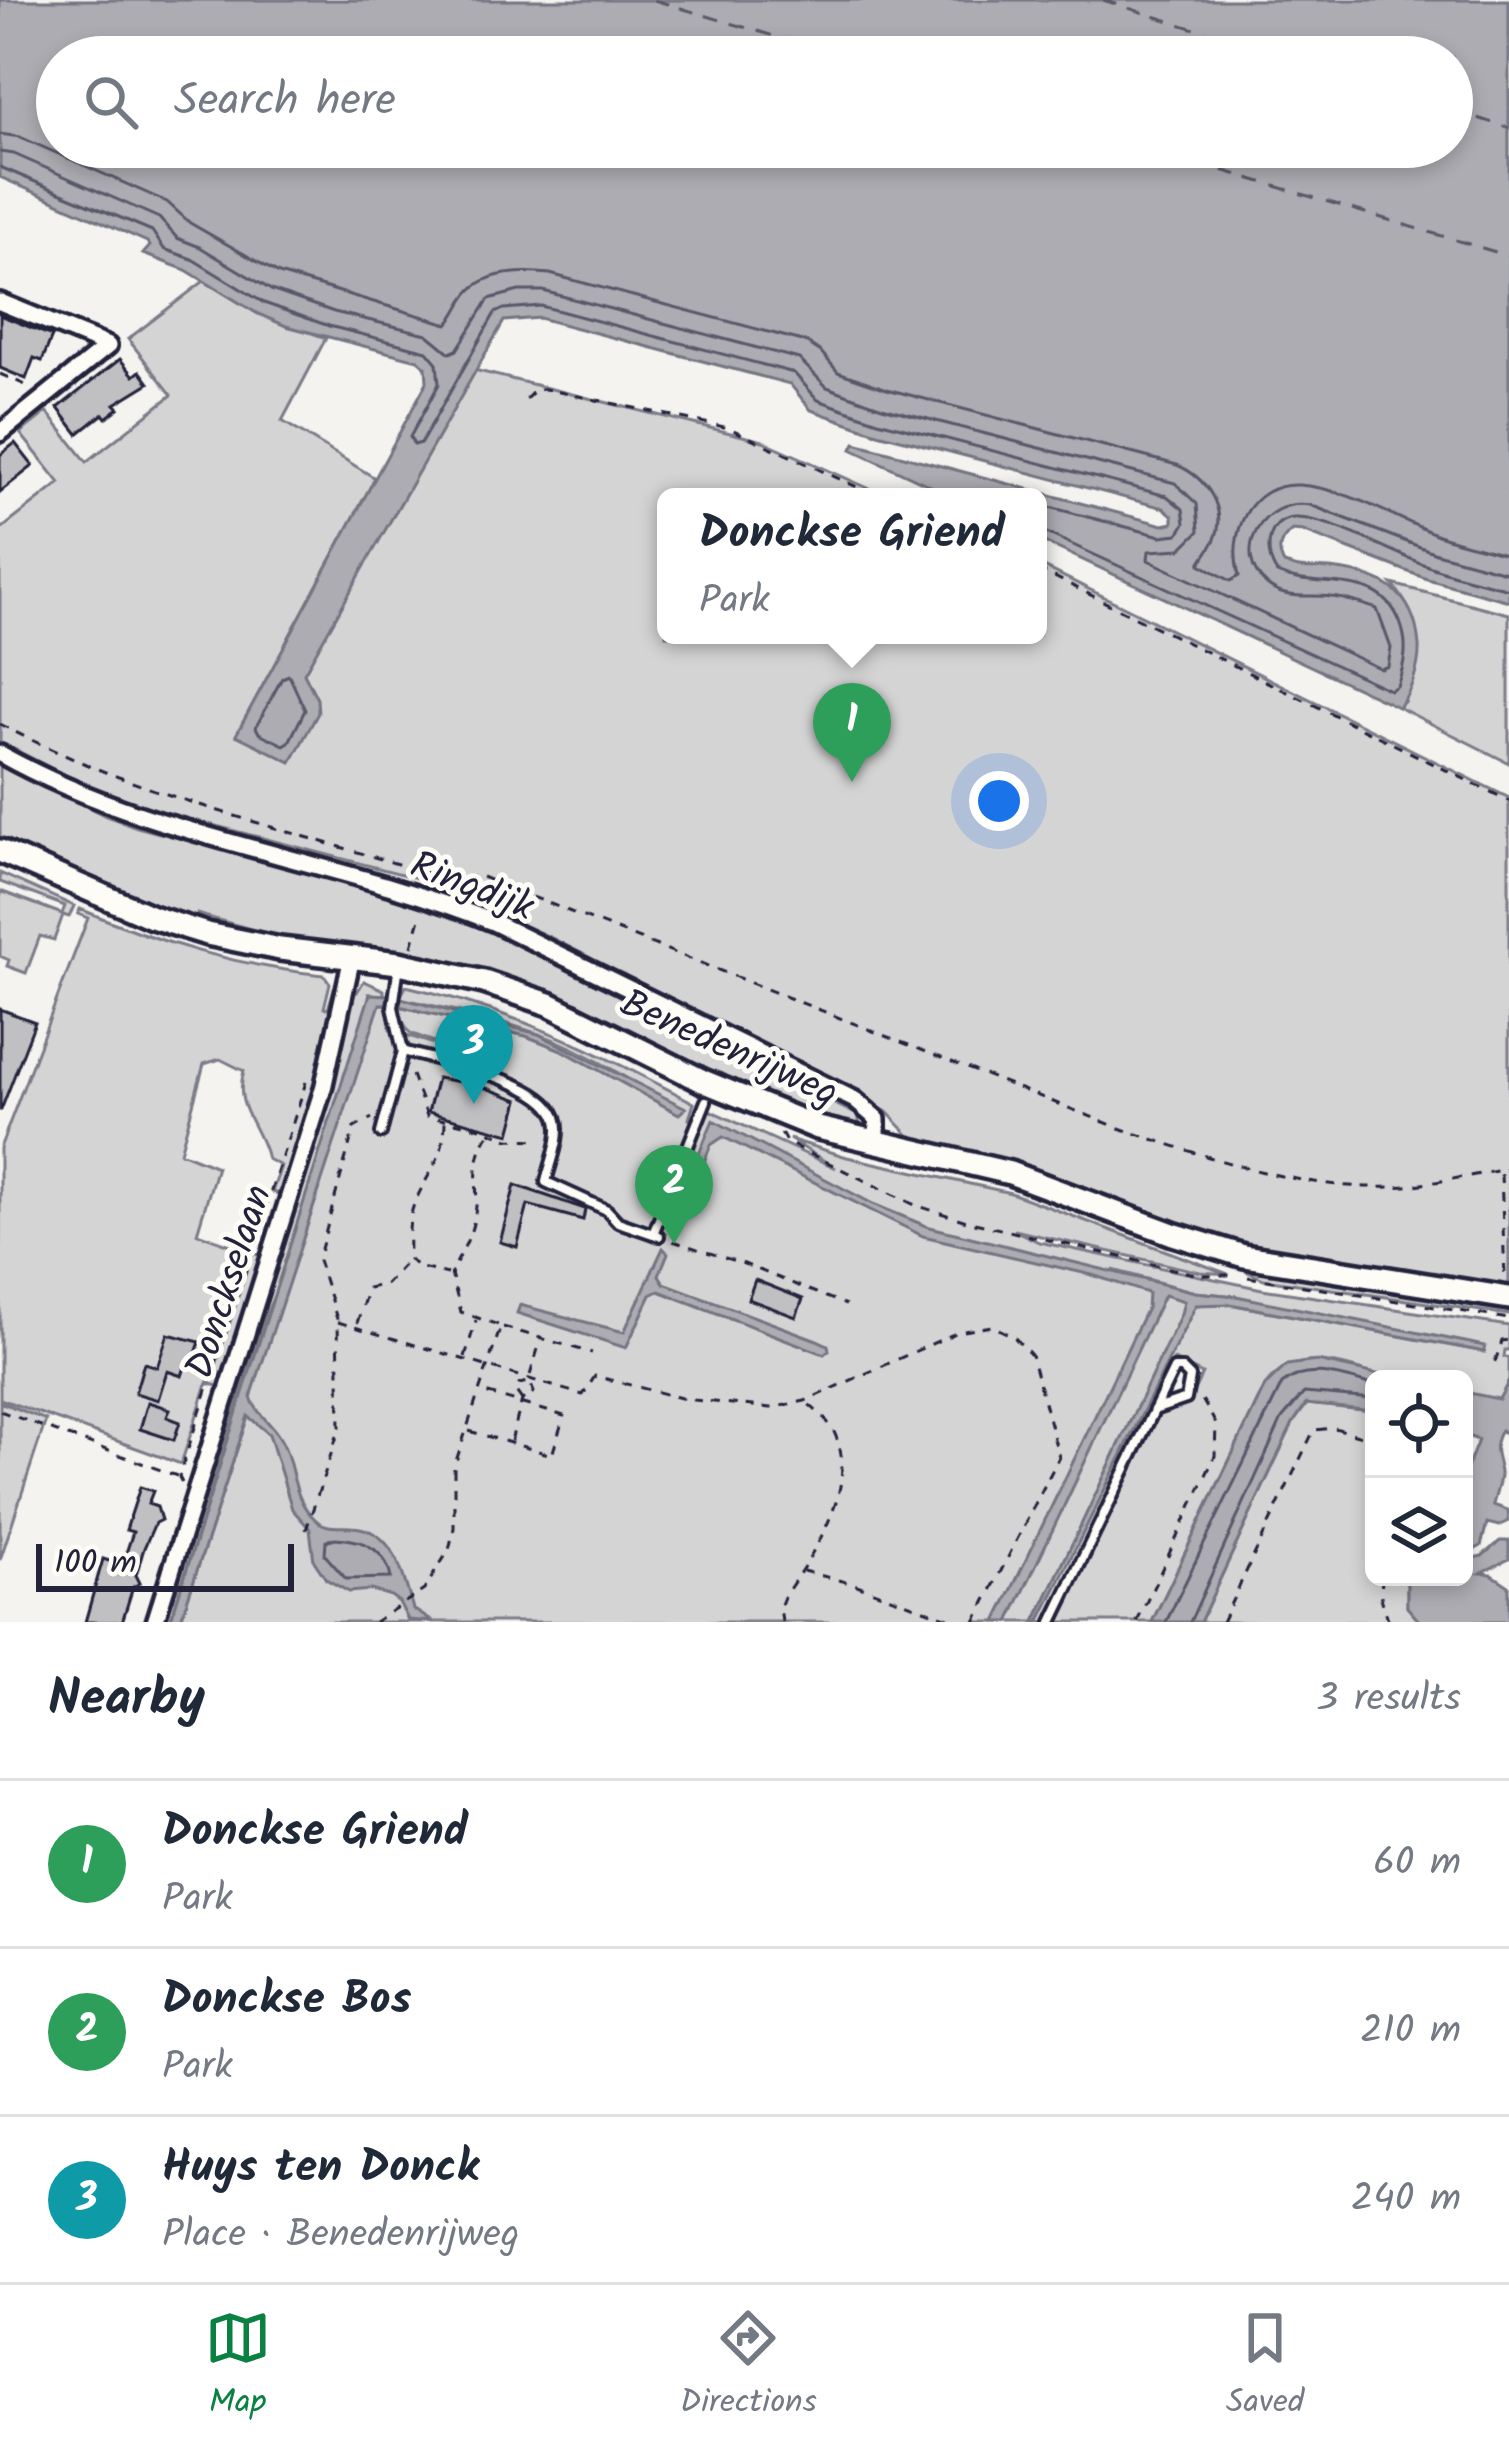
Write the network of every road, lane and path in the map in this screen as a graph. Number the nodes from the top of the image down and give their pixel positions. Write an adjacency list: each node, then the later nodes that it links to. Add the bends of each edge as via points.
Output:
1 (0, 302): 4 (street, via 108,346)
2 (0, 374): 4 (path, via 27,385)
3 (526, 399): 6 (path, via 545,389 705,421)
4 (40, 402): 5 (street)
5 (0, 434)
6 (858, 488)
7 (1047, 572): 10 (path)
8 (0, 724): 12 (path, via 147,790)
9 (0, 754): 13 (street, Ringdijk, via 144,818)
10 (1509, 801)
11 (0, 851): 15 (street, Benedenrijweg, via 181,927)
12 (456, 882): 13 (path); 28 (path, via 482,877 1220,1161 1373,1188)
13 (432, 898): 14 (path); 26 (street, Ringdijk, via 855,1100 877,1119)
14 (413, 940)
15 (352, 957): 16 (street, Benedenrijweg); 59 (street, Donckselaan, via 323,1089)
16 (399, 963): 17 (lane, via 393,1007); 26 (street, Benedenrijweg, via 549,1004 756,1106)
17 (403, 1051): 20 (lane); 21 (path, via 427,1116); 25 (lane, via 535,1093 557,1118)
18 (310, 1069): 52 (path, via 179,1477)
19 (706, 1101): 29 (lane)
20 (387, 1111): 22 (lane); 37 (path, via 354,1128 318,1261)
21 (445, 1120): 23 (path); 30 (path, via 440,1160 409,1219)
22 (381, 1133)
23 (489, 1134): 25 (path); 32 (path, via 475,1162 476,1214)
24 (797, 1138): 33 (path, Benedenrijweg, via 781,1132 853,1177 933,1210 1179,1270)
25 (555, 1144): 29 (lane, via 546,1182)
26 (877, 1144): 35 (street, Benedenrijweg, via 1010,1173 1244,1256)
27 (1509, 1169): 28 (path)
28 (1501, 1171): 35 (path)
29 (656, 1235): 34 (path)
30 (409, 1260): 32 (path); 38 (path, via 386,1284 368,1288)
31 (1222, 1268): 33 (path)
32 (452, 1274): 36 (path, via 461,1312)
33 (1243, 1276): 35 (path, via 1332,1293)
34 (846, 1304)
35 (1508, 1305)
36 (477, 1318): 39 (path); 43 (path)
37 (338, 1322): 38 (path); 56 (path, via 340,1427)
38 (357, 1325): 43 (path)
39 (501, 1326): 40 (path); 45 (path)
40 (541, 1338): 42 (path); 46 (path)
41 (1509, 1340): 44 (path)
42 (592, 1353)
43 (465, 1358): 45 (path)
44 (1495, 1362)
45 (488, 1366): 46 (path); 48 (path)
46 (529, 1380): 49 (path, via 584,1395 595,1376 751,1407); 50 (path, via 532,1396); 50 (path, via 517,1386)
47 (1190, 1388): 51 (lane, via 1186,1399); 51 (lane, via 1190,1377 1174,1369); 65 (path, via 1216,1424 1215,1456)
48 (480, 1392): 50 (path); 53 (path)
49 (806, 1401): 57 (path, via 833,1429 839,1491); 63 (path, via 981,1325 1013,1336 1031,1354 1059,1457)
50 (522, 1402): 55 (path); 55 (path, via 563,1416 552,1455)
51 (1154, 1410): 64 (lane)
52 (0, 1411)
53 (467, 1430): 55 (path); 60 (path, via 454,1467 449,1550 412,1599)
54 (1365, 1437): 66 (path, via 1314,1430)
55 (510, 1443)
56 (306, 1530)
57 (801, 1570): 61 (path, via 780,1607); 62 (path)
58 (1382, 1586): 67 (path)
59 (154, 1622)
60 (377, 1622)
61 (782, 1622)
62 (960, 1622)
63 (975, 1622)
64 (1052, 1622)
65 (1137, 1622)
66 (1222, 1622)
67 (1389, 1622)

